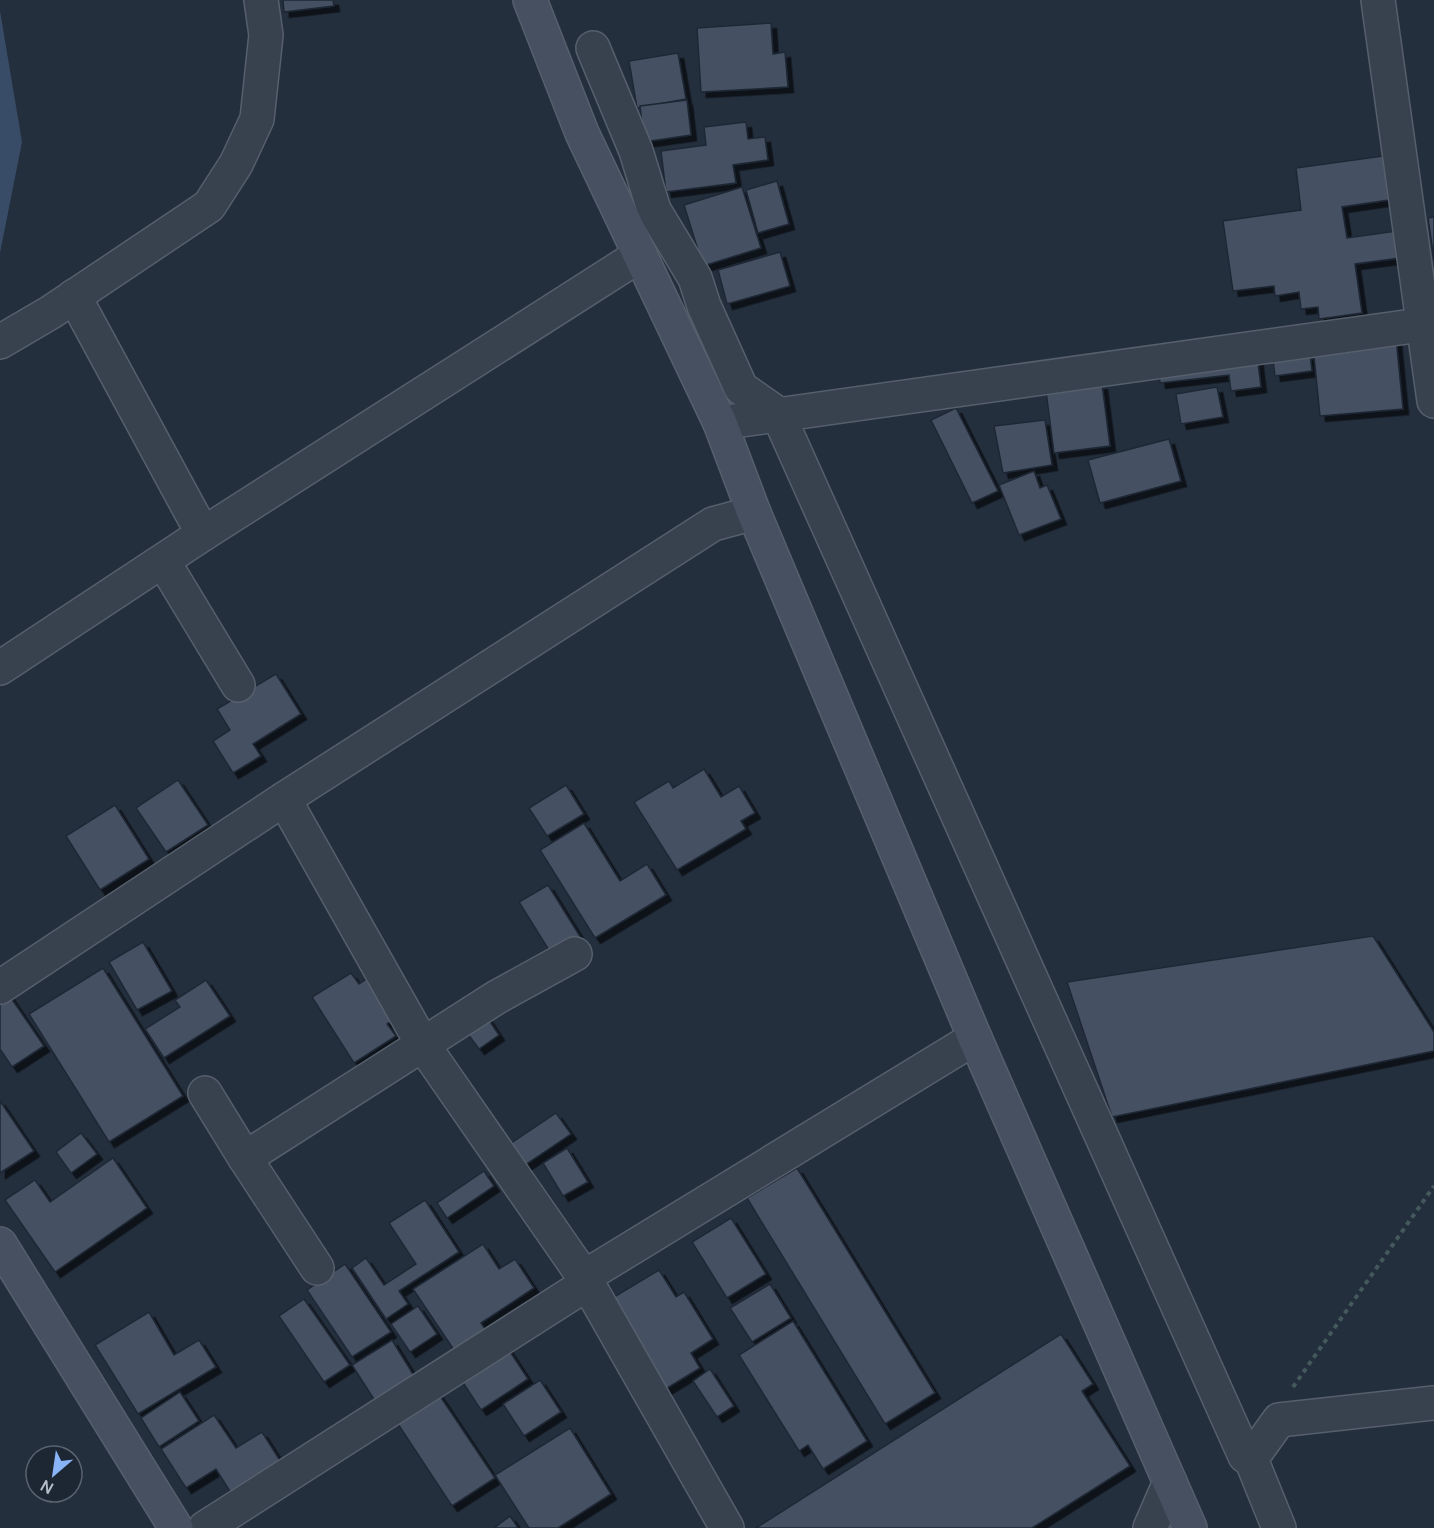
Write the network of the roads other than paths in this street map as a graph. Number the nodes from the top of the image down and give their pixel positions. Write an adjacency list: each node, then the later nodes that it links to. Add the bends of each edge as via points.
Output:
1 (261, 0): 10 (street, via 266,35 257,119 231,173 209,206)
2 (530, 0): 6 (street, via 582,133)
3 (1378, 0): 11 (street)
4 (592, 48): 5 (street)
5 (636, 151): 6 (street); 8 (street, via 654,210)
6 (600, 167): 7 (street)
7 (640, 255): 9 (street); 17 (street)
8 (695, 278): 9 (street); 14 (street, via 741,388)
9 (658, 292): 15 (street)
10 (74, 296): 12 (street); 17 (street)
11 (1428, 324): 13 (street); 14 (street)
12 (0, 342)
13 (1434, 401)
14 (778, 414): 15 (street); 32 (street)
15 (720, 423): 16 (street)
16 (754, 513): 21 (street, via 713,524); 24 (street)
17 (203, 534): 18 (street)
18 (162, 561): 19 (street); 20 (street)
19 (0, 668)
20 (238, 685)
21 (284, 799): 23 (street); 25 (street)
22 (575, 954): 25 (street)
23 (0, 987)
24 (975, 1038): 30 (street); 33 (street)
25 (423, 1044): 27 (street); 30 (street)
26 (205, 1093): 27 (street)
27 (245, 1158): 29 (street)
28 (0, 1244): 34 (street)
29 (317, 1268)
30 (584, 1277): 35 (street, via 585,1285); 36 (street)
31 (1434, 1403): 39 (street, via 1279,1420 1251,1459)
32 (1245, 1456)
33 (1170, 1482): 37 (street); 38 (street)
34 (176, 1528)
35 (205, 1528)
36 (728, 1528)
37 (1150, 1528)
38 (1190, 1528)
39 (1279, 1528)

